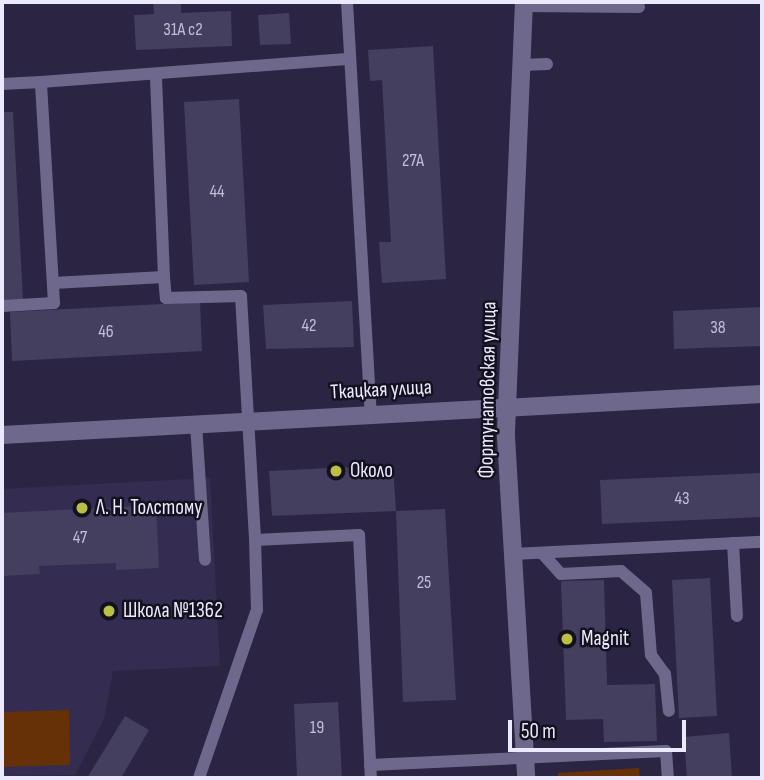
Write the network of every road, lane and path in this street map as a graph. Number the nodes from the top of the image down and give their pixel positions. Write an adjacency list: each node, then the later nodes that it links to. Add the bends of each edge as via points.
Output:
1 (346, 2): 5 (lane)
2 (524, 4): 3 (lane); 7 (street, Фортунатовская улица)
3 (592, 4): 4 (lane)
4 (639, 7)
5 (350, 59): 8 (lane); 16 (lane)
6 (547, 64): 7 (lane)
7 (522, 65): 15 (street, Фортунатовская улица)
8 (156, 75): 9 (lane); 11 (lane)
9 (41, 82): 10 (lane); 12 (lane)
10 (2, 84)
11 (164, 277): 12 (lane); 17 (lane, via 166,298 241,296)
12 (53, 284): 13 (lane, via 54,303)
13 (2, 306)
14 (762, 394): 15 (street, Ткацкая улица)
15 (507, 406): 16 (street, Ткацкая улица); 24 (street, Фортунатовская улица)
16 (371, 414): 17 (street, Ткацкая улица)
17 (247, 421): 18 (street, Ткацкая улица); 20 (lane)
18 (196, 424): 19 (street, Ткацкая улица); 25 (lane)
19 (2, 435)
20 (256, 540): 29 (lane, via 359,535); 30 (lane, via 257,610)
21 (762, 542): 22 (lane)
22 (733, 544): 23 (lane); 26 (lane)
23 (542, 553): 24 (lane); 27 (lane, via 561,574 621,571 646,593 651,655 665,674)
24 (513, 554): 28 (street, Фортунатовская улица)
25 (205, 560)
26 (737, 616)
27 (669, 711)
28 (525, 759): 29 (lane); 32 (street, Фортунатовская улица); 33 (lane, via 666,751)
29 (370, 765): 31 (lane)
30 (199, 778)
31 (371, 778)
32 (526, 778)
33 (668, 778)

